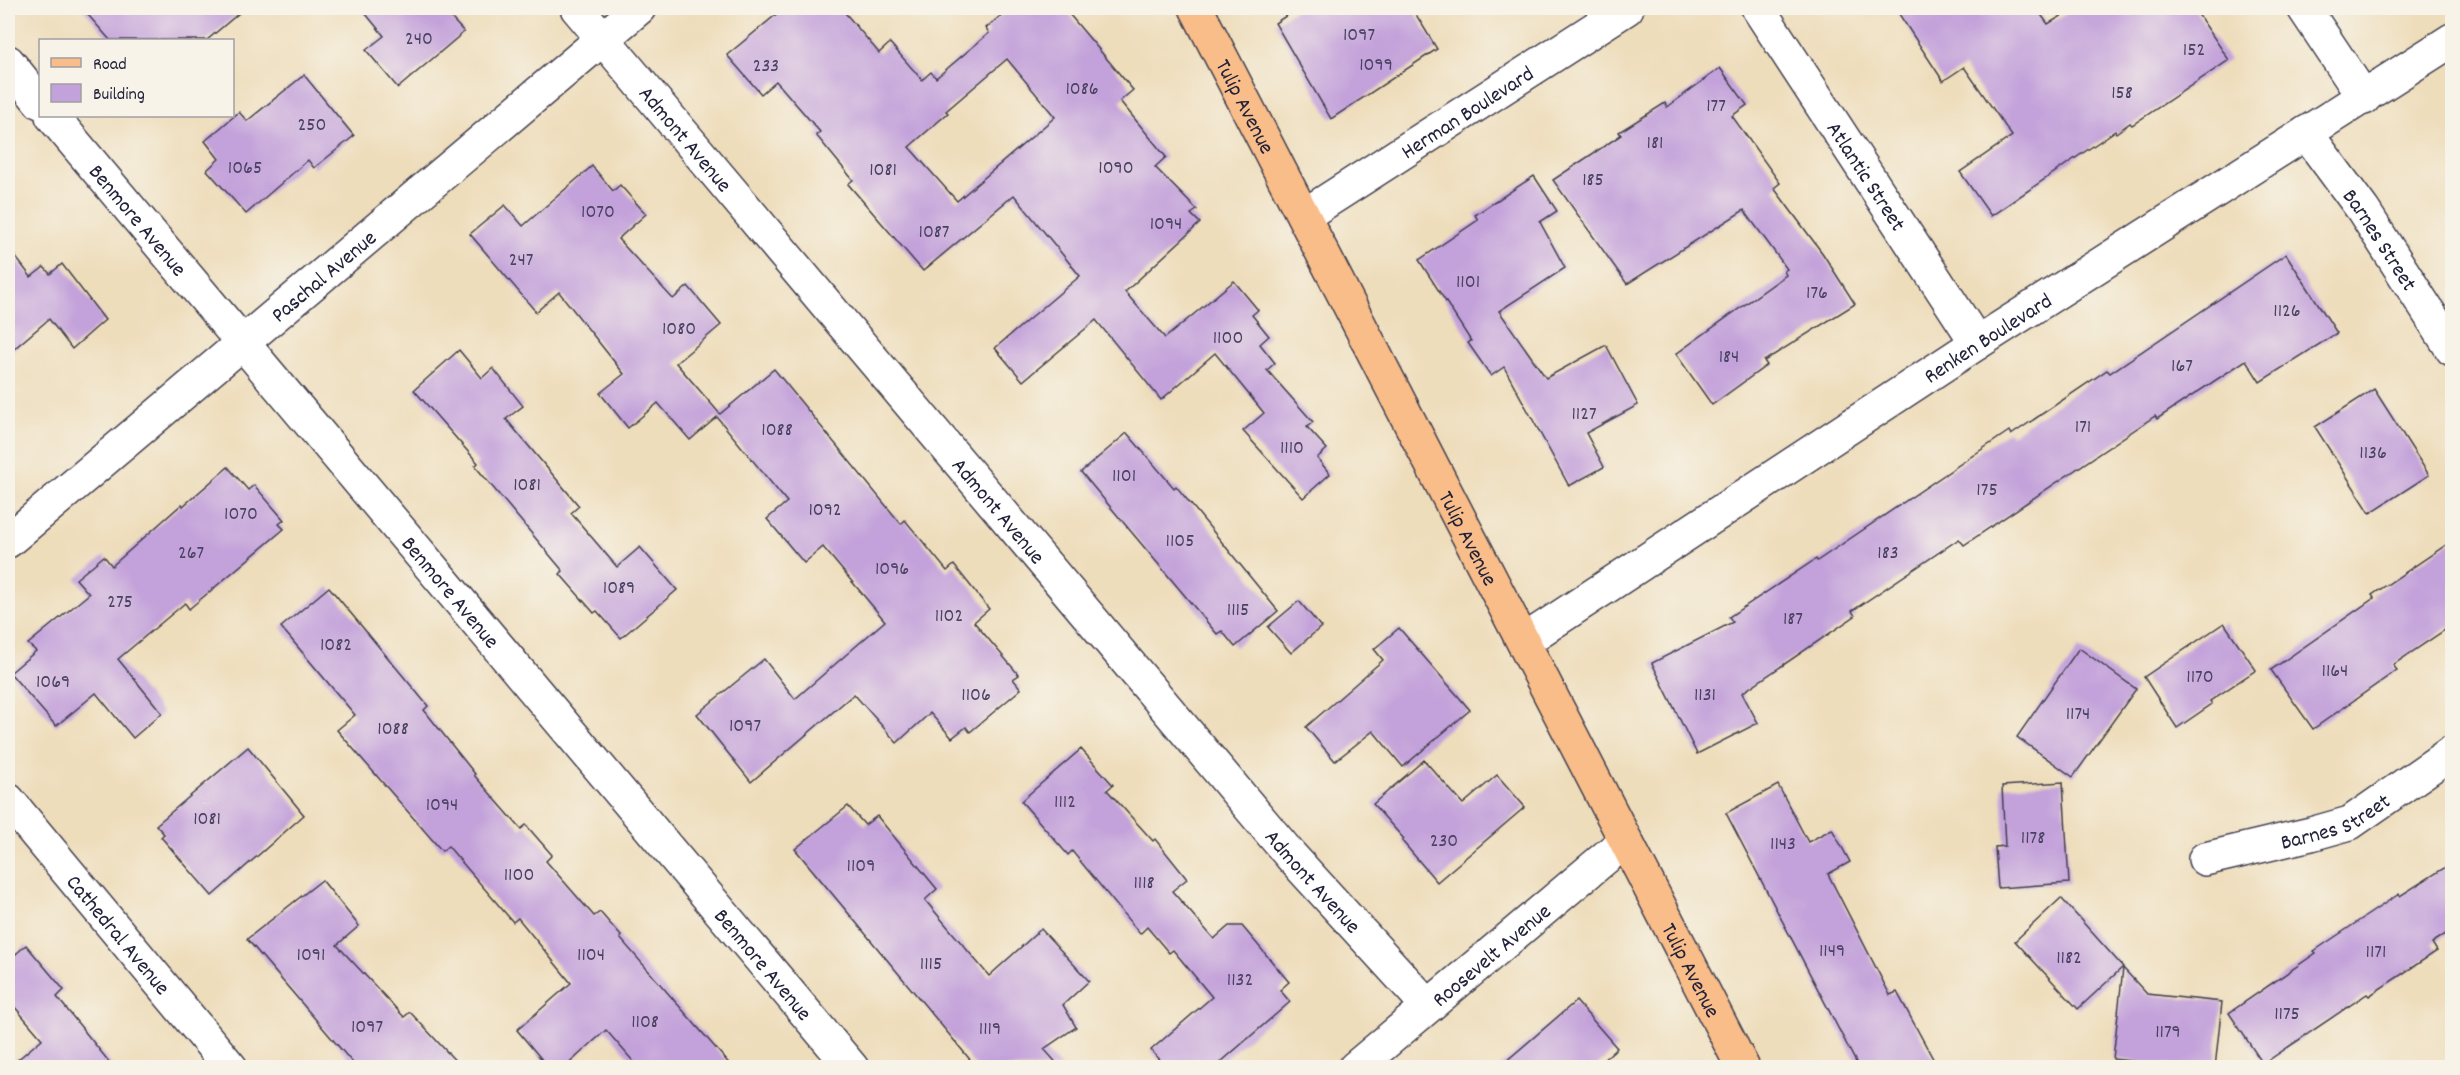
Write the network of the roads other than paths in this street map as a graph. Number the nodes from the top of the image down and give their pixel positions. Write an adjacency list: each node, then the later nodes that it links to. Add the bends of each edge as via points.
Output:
1 (578, 8): 7 (street, Admont Avenue)
2 (639, 8): 7 (street, Paschal Avenue)
3 (1196, 8): 14 (main road, Tulip Avenue)
4 (1627, 8): 14 (street, Herman Boulevard)
5 (1758, 8): 16 (street, Atlantic Street)
6 (2304, 8): 10 (street)
7 (603, 38): 15 (street, Paschal Avenue); 24 (street, Admont Avenue, via 1290,855)
8 (2452, 40): 10 (street, Renken Boulevard)
9 (8, 63): 11 (street)
10 (2364, 98): 13 (street, Renken Boulevard)
11 (39, 101)
12 (53, 117): 15 (street, Benmore Avenue)
13 (2306, 133): 16 (street, Renken Boulevard); 17 (street, Barnes Street, via 2363,210)
14 (1305, 215): 19 (main road, Tulip Avenue)
15 (242, 343): 18 (street, Paschal Avenue); 26 (street, Benmore Avenue)
16 (1977, 343): 19 (street, Renken Boulevard)
17 (2452, 348)
18 (8, 541)
19 (1524, 640): 22 (main road, Tulip Avenue)
20 (2452, 752): 23 (street, Barnes Street, via 2350,823)
21 (8, 800): 25 (street, Cathedral Avenue)
22 (1625, 841): 24 (street, Roosevelt Avenue); 28 (main road, Tulip Avenue)
23 (2205, 859)
24 (1428, 1006): 27 (street, Roosevelt Avenue)
25 (231, 1068)
26 (852, 1068)
27 (1355, 1068)
28 (1743, 1068)

